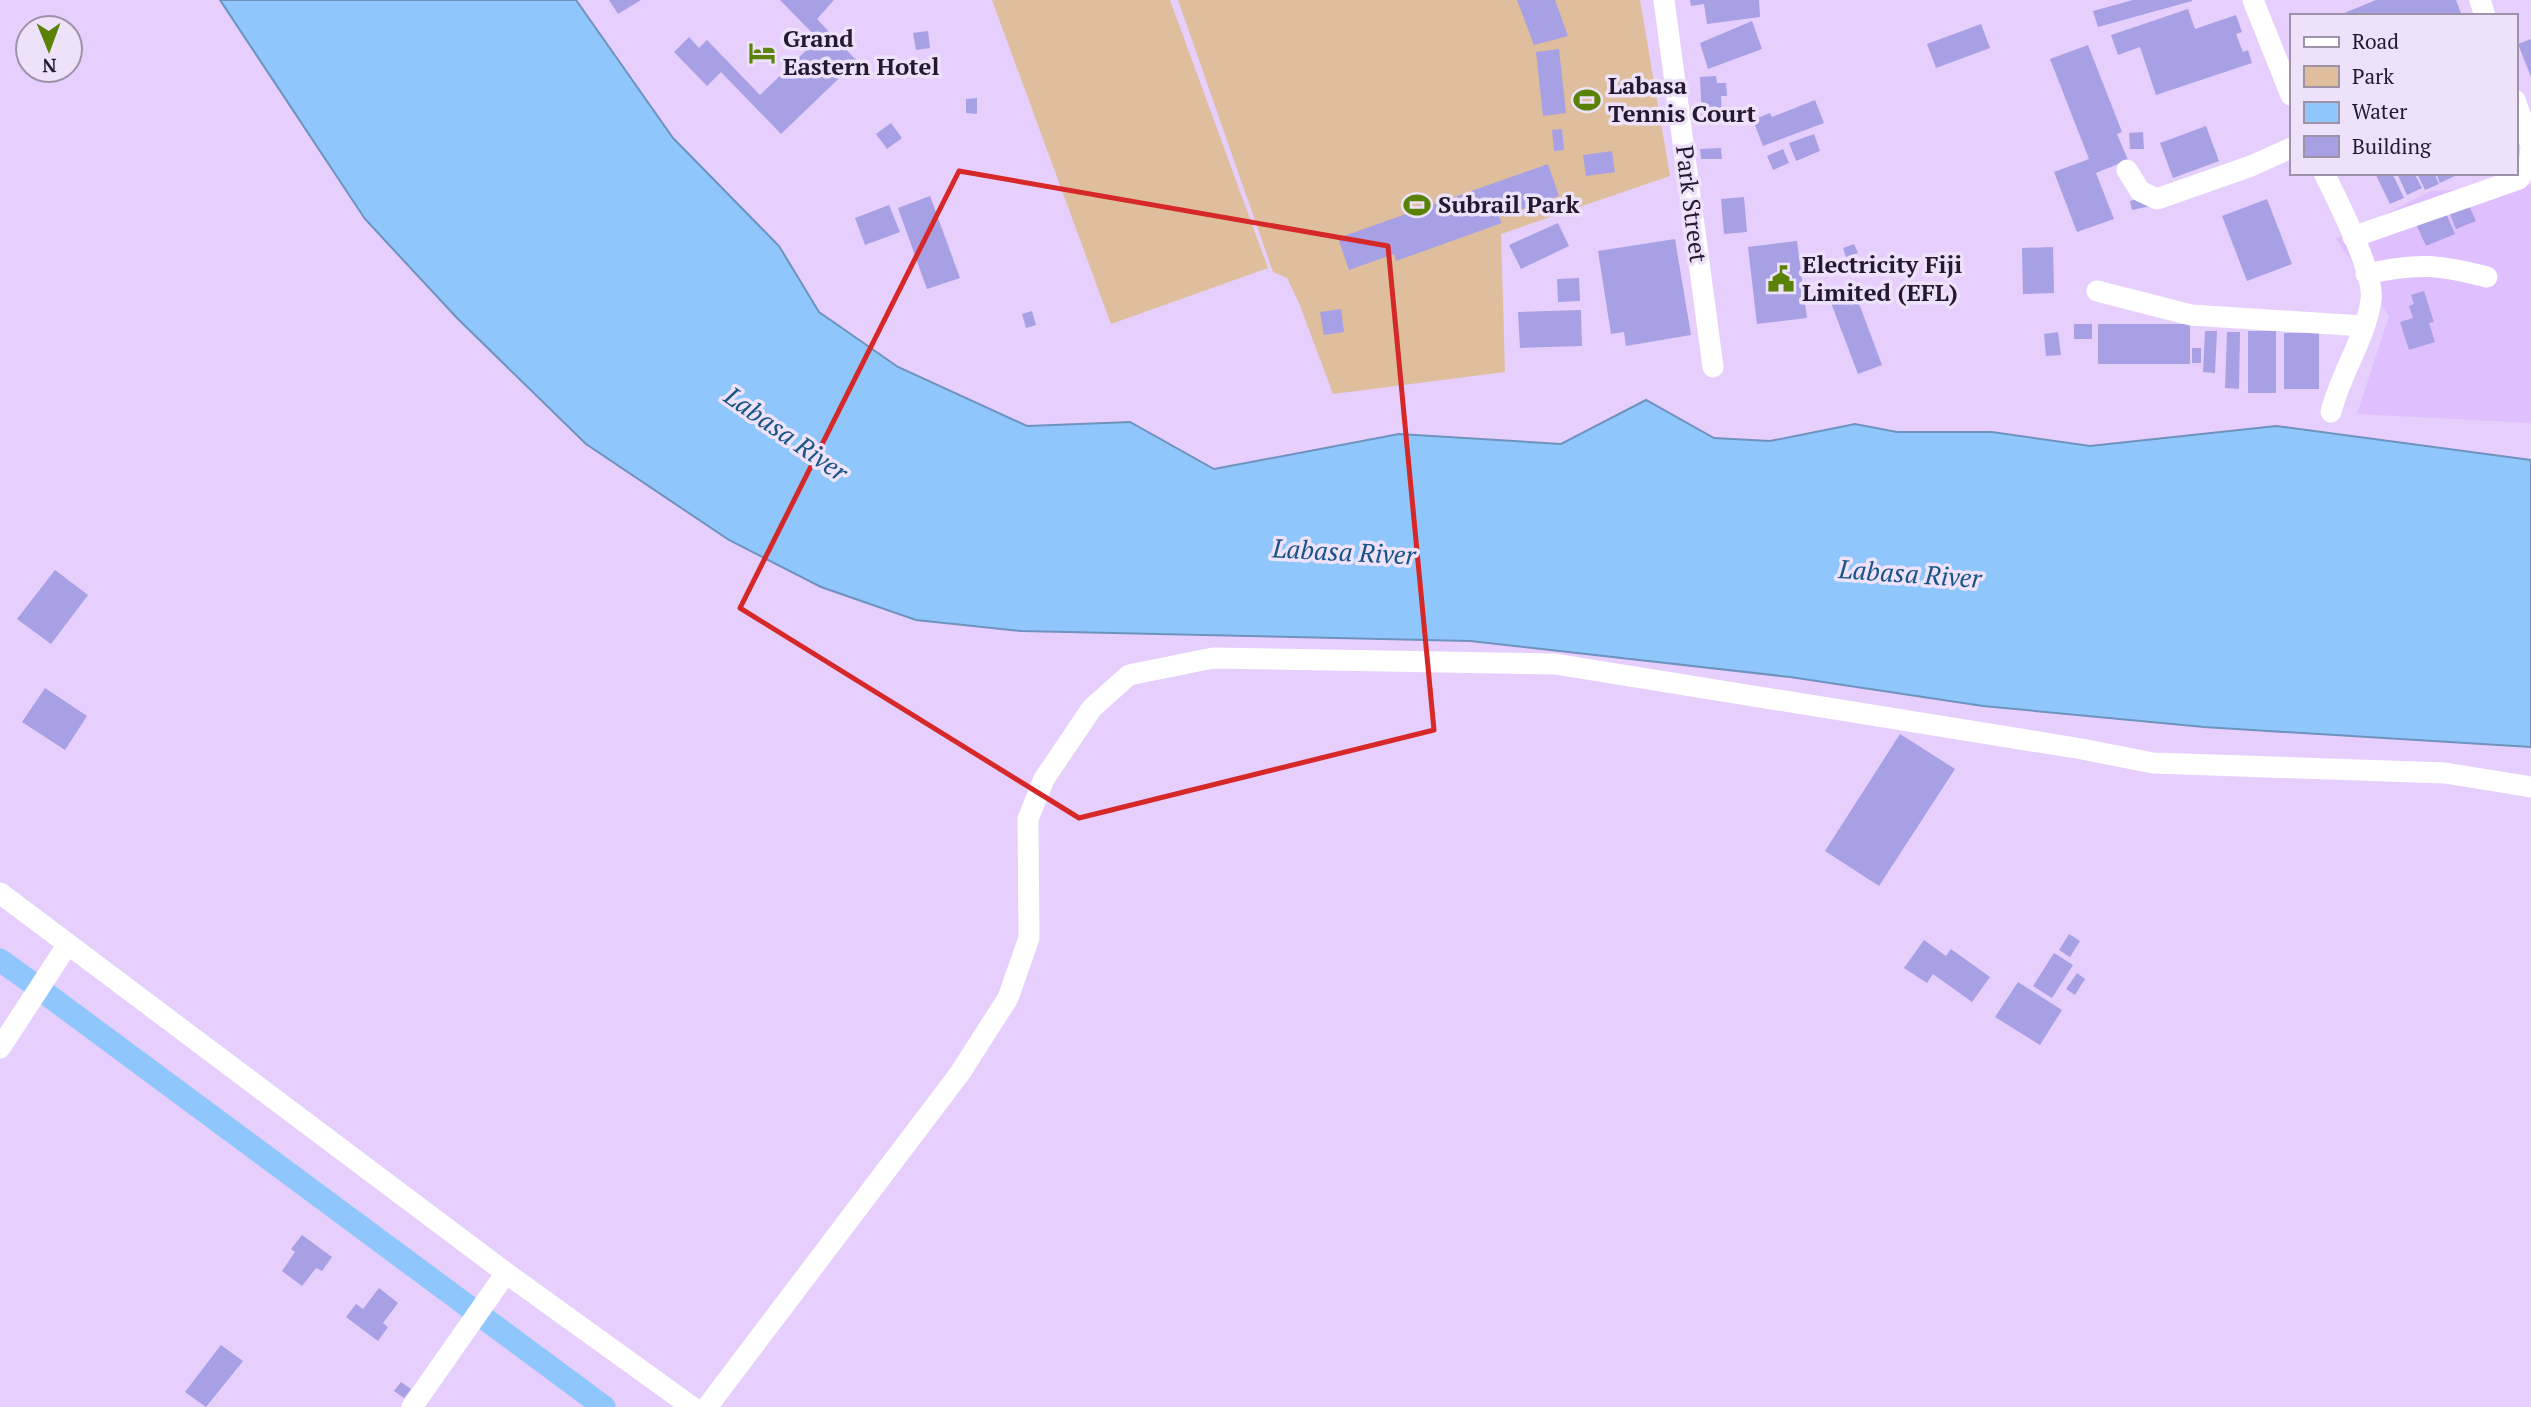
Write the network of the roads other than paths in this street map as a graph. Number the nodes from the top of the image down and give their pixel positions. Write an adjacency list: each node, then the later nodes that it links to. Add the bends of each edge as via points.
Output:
1 (1664, 0): 14 (street, Park Street)
2 (2253, 0): 3 (street)
3 (2290, 92)
4 (2517, 106): 5 (street)
5 (2531, 146): 9 (street, via 2529,163 2519,179)
6 (2290, 148): 7 (street, via 2157,199 2140,191)
7 (2127, 170)
8 (2325, 175): 9 (street)
9 (2353, 237): 10 (street)
10 (2366, 274): 11 (street, via 2409,264 2444,266); 13 (street, via 2372,299)
11 (2487, 277)
12 (2097, 291): 13 (street, via 2191,315)
13 (2362, 326): 15 (street)
14 (1713, 367)
15 (2331, 412)
16 (2531, 787): 23 (street, via 2445,773 2153,763 1555,664 1213,658 1129,675 1092,708 1044,779 1028,819 1029,938 1008,998 960,1073)
17 (0, 893): 18 (street)
18 (68, 944): 19 (street); 20 (street)
19 (0, 1048)
20 (500, 1281): 21 (street); 22 (street)
21 (412, 1407)
22 (692, 1407)
23 (707, 1407)

